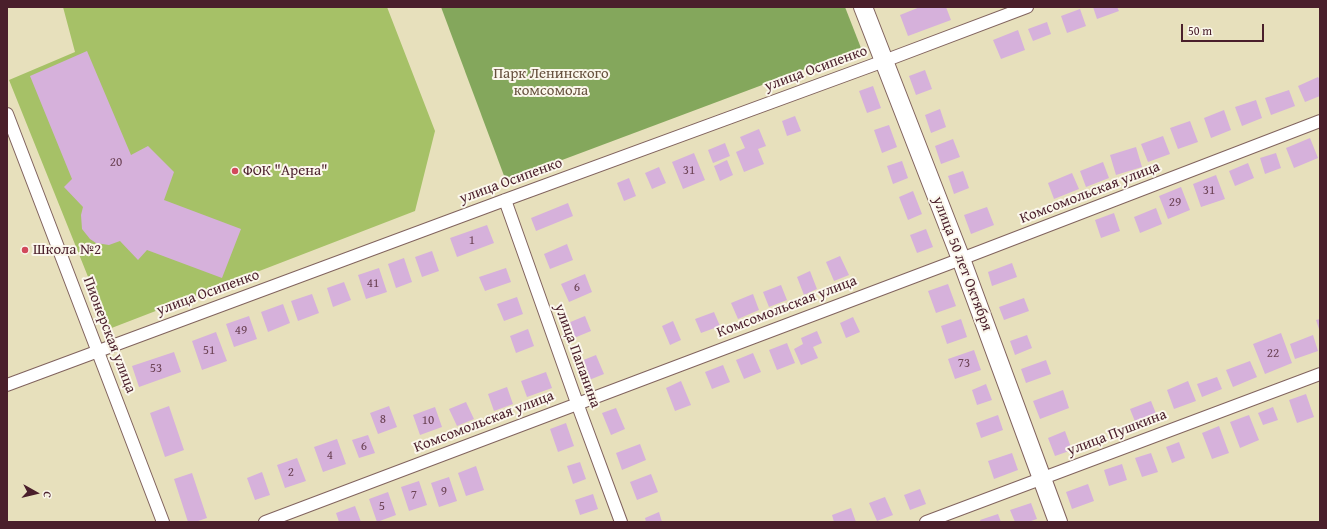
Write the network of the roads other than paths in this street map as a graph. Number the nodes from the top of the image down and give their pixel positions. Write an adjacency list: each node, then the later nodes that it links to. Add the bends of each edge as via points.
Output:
1 (863, 7): 3 (street, улица 50 лет Октября)
2 (1027, 7): 3 (street, улица Осипенко)
3 (884, 61): 6 (street, улица Осипенко); 7 (street, улица 50 лет Октября)
4 (7, 114): 8 (street, Пионерская улица)
5 (1320, 121): 7 (street, Комсомольская улица)
6 (505, 200): 8 (street, улица Осипенко); 11 (street, улица Папанина)
7 (961, 259): 11 (street, Комсомольская улица); 12 (street, улица 50 лет Октября)
8 (98, 351): 10 (street, улица Осипенко); 13 (street, Пионерская улица)
9 (1320, 374): 12 (street, улица Пушкина)
10 (7, 385)
11 (577, 403): 14 (street, Комсомольская улица); 15 (street, улица Папанина)
12 (1042, 479): 16 (street, улица Пушкина); 17 (street, улица 50 лет Октября)
13 (163, 522)
14 (265, 522)
15 (621, 522)
16 (926, 522)
17 (1058, 522)

